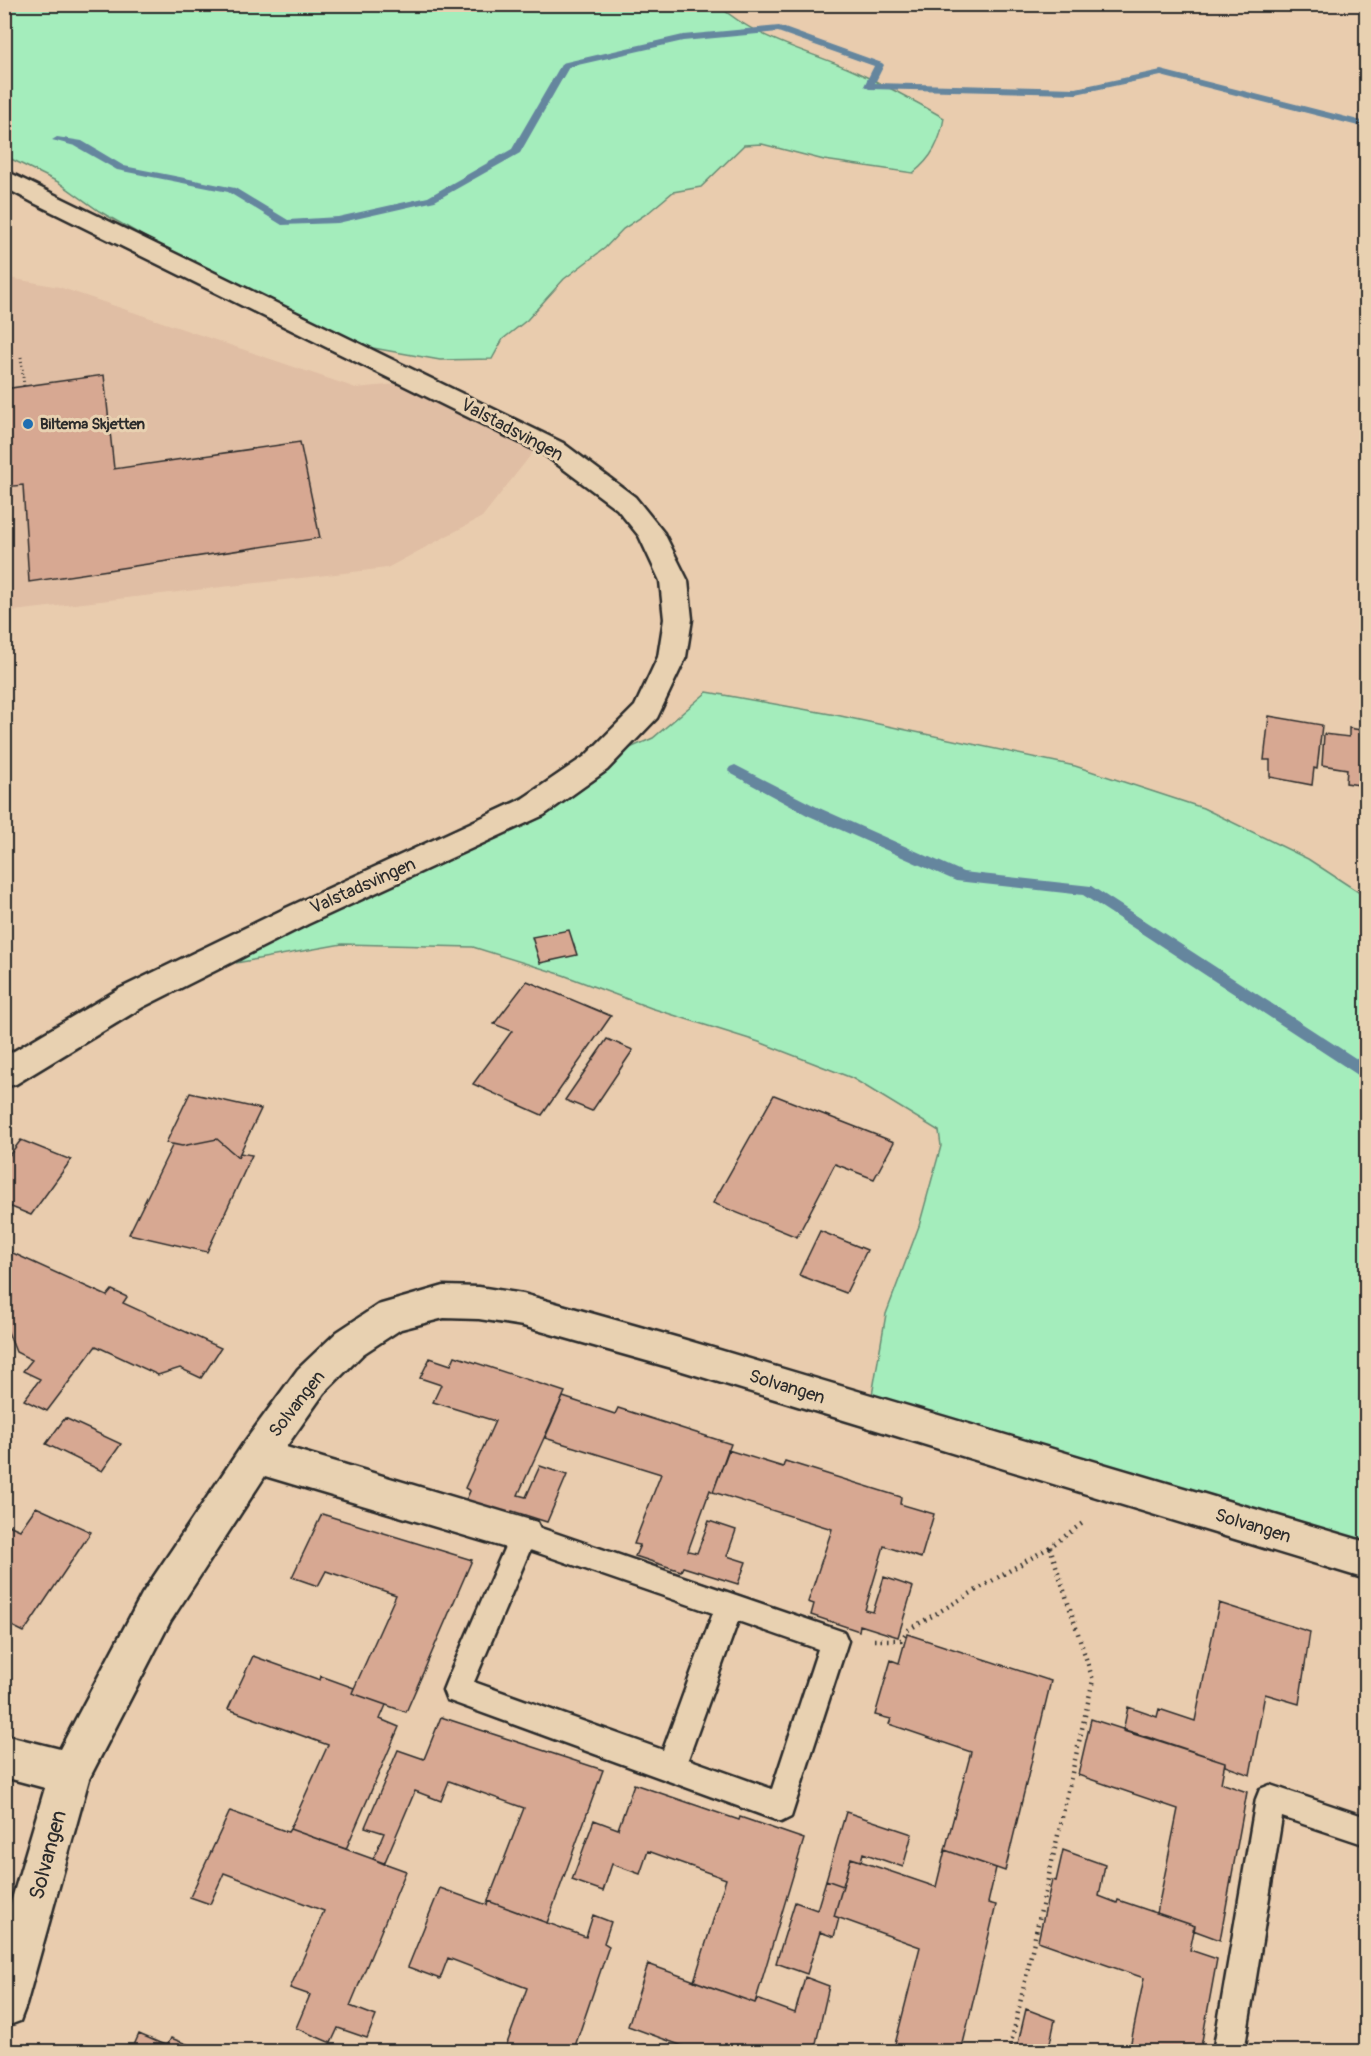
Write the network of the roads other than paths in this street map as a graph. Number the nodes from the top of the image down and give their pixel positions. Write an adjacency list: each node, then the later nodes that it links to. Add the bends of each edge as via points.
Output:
1 (4, 177): 2 (street, Valstadsvingen, via 554,450 626,503 651,533 674,581 678,619 672,657 647,711 596,763 533,807 131,998)
2 (4, 1074)
3 (258, 1456): 4 (street, Solvangen); 5 (street, Solvangen, via 311,1381 350,1343 391,1316 444,1302 479,1303 523,1310 680,1354); 9 (street, Solvangen, via 156,1608)
4 (523, 1535): 6 (lane, Solvangen); 8 (lane, via 457,1690)
5 (1366, 1561)
6 (729, 1607): 8 (lane); 8 (lane, Solvangen, via 834,1641 781,1807)
7 (4, 1756): 9 (street)
8 (672, 1767)
9 (70, 1773): 11 (street, Solvangen)
10 (1366, 1831): 12 (lane, via 1270,1799)
11 (4, 2005)
12 (1227, 2052)

